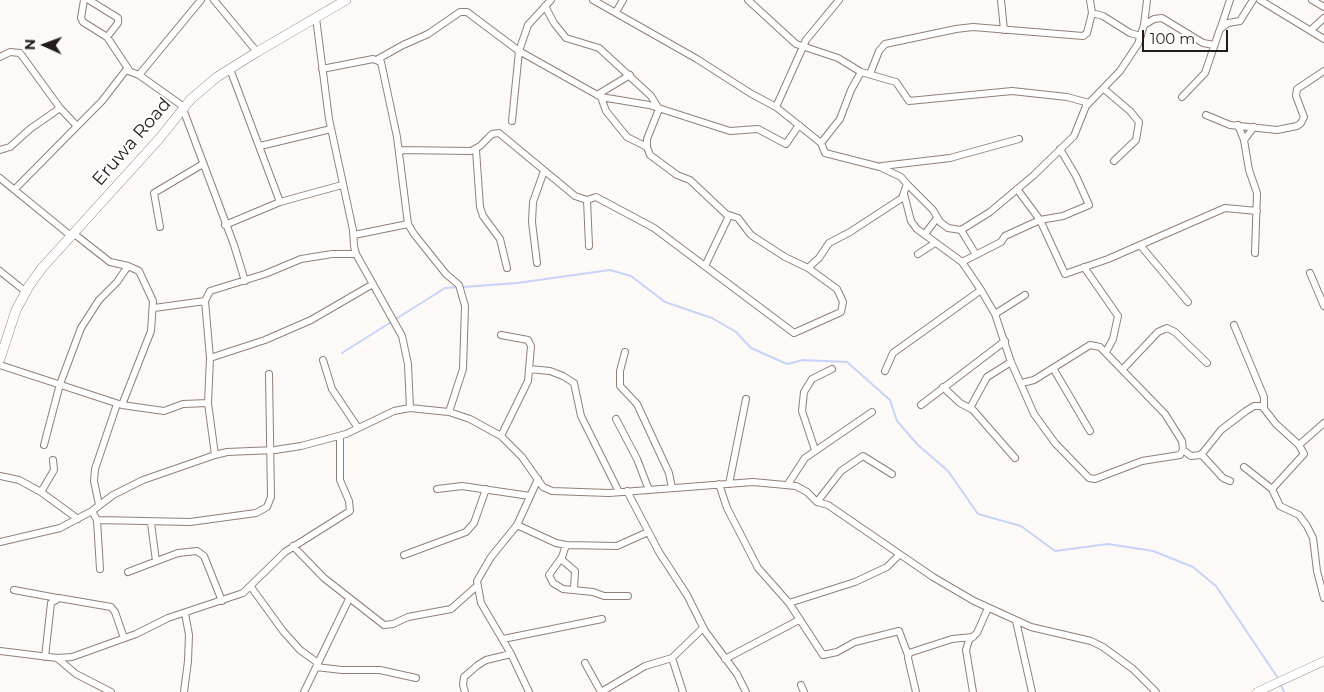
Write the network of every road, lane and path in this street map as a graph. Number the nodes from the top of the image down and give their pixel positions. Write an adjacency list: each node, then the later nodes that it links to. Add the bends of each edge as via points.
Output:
1 (84, 0): 28 (street, via 83,22)
2 (89, 0): 28 (street, via 118,18 118,23)
3 (201, 0): 42 (street)
4 (214, 0): 33 (street)
5 (344, 0): 21 (main road, Eruwa Road)
6 (593, 0): 19 (street)
7 (623, 0): 19 (street)
8 (748, 0): 31 (street, via 788,39)
9 (840, 0): 31 (street)
10 (1001, 0): 25 (street)
11 (1090, 0): 20 (street)
12 (1147, 0): 23 (street)
13 (1230, 0): 24 (street)
14 (1253, 0): 24 (street, via 1240,21 1228,23)
15 (1260, 0): 26 (street)
16 (1312, 0): 18 (street)
17 (548, 2): 32 (street, via 528,25); 43 (street, via 554,22 566,38 599,48)
18 (1324, 7)
19 (616, 12): 48 (street)
20 (1092, 13): 25 (street, via 1087,33 1079,37); 27 (street)
21 (316, 18): 33 (main road, Eruwa Road); 37 (street)
22 (1324, 18): 26 (street)
23 (1144, 25): 27 (street); 30 (street, via 1162,18 1203,43)
24 (1220, 29): 30 (street)
25 (1004, 30): 41 (street, via 973,27 889,42 879,51)
26 (1312, 30): 29 (street)
27 (1141, 36): 44 (street, via 1125,65)
28 (107, 37): 38 (street)
29 (1324, 38)
30 (1214, 46): 46 (street, via 1205,73)
31 (802, 47): 40 (street, via 838,58); 48 (street)
32 (519, 51): 35 (street, via 463,11); 45 (street); 53 (street)
33 (257, 52): 36 (main road, Eruwa Road)
34 (0, 57): 49 (street, via 10,52 20,53)
35 (378, 60): 37 (street); 66 (street, via 383,70)
36 (230, 69): 50 (main road, Eruwa Road, via 200,91); 62 (street)
37 (322, 69): 58 (street)
38 (129, 70): 42 (street); 55 (street)
39 (1324, 71): 57 (street, via 1297,89 1296,96 1304,117 1302,123 1283,130)
40 (861, 72): 41 (street); 61 (street, via 840,119)
41 (870, 74): 47 (street, via 896,82 909,101 1012,91)
42 (139, 75): 50 (street)
43 (630, 75): 45 (street); 51 (street, via 646,89)
44 (1104, 89): 47 (street); 68 (street, via 1139,122 1136,140)
45 (599, 96): 51 (street); 63 (street, via 606,111 627,137)
46 (1182, 97)
47 (1089, 102): 64 (street, via 1078,129)
48 (776, 107): 54 (street)
49 (60, 108): 55 (street); 65 (street, via 10,147)
50 (184, 108): 69 (street); 88 (main road, Eruwa Road)
51 (659, 109): 54 (street, via 730,131 758,129 786,144); 63 (street)
52 (1206, 115): 56 (street)
53 (512, 121)
54 (798, 125): 61 (street)
55 (77, 126): 75 (street)
56 (1238, 126): 57 (street); 60 (street)
57 (1254, 127): 60 (street)
58 (331, 129): 62 (street); 74 (street)
59 (1019, 139): 70 (street, via 950,158)
60 (1244, 140): 80 (street, via 1257,193)
61 (821, 143): 70 (street, via 822,149 830,156)
62 (260, 146): 79 (street)
63 (646, 146): 81 (street, via 656,160 690,180)
64 (1060, 149): 76 (street); 83 (street, via 1089,205 1063,216)
65 (0, 150)
66 (399, 150): 67 (street); 84 (street)
67 (476, 150): 71 (street, via 492,134 499,133); 103 (street, via 480,207 500,239)
68 (1114, 161)
69 (202, 164): 85 (street, via 154,193); 86 (street)
70 (880, 167): 73 (street, via 901,177)
71 (544, 171): 78 (street, via 575,196); 99 (street, via 533,202 532,222)
72 (0, 178): 75 (street)
73 (907, 184): 77 (street); 82 (street)
74 (342, 185): 79 (street); 90 (street)
75 (15, 189): 88 (street)
76 (1017, 189): 83 (street); 87 (street, via 990,212)
77 (904, 194): 89 (street, via 913,224); 104 (street, via 857,228 828,243)
78 (587, 200): 92 (street); 101 (street, via 596,197 654,228)
79 (280, 202): 86 (street)
80 (1256, 211): 93 (street, via 1225,208); 94 (street)
81 (726, 214): 101 (street, via 729,216); 104 (street, via 738,218 751,235)
82 (937, 218): 87 (street, via 944,226); 89 (street)
83 (1040, 220): 97 (street, via 1004,236 1001,242); 102 (street, via 1064,272)
84 (408, 224): 90 (street); 144 (street, via 446,274 458,284 465,306 461,380)
85 (160, 226)
86 (225, 226): 107 (street)
87 (961, 230): 97 (street)
88 (72, 234): 100 (street, via 110,262); 110 (main road, Eruwa Road)
89 (925, 234): 91 (street)
90 (354, 235): 95 (street)
91 (935, 243): 96 (street); 98 (street)
92 (589, 246)
93 (1140, 246): 102 (street); 113 (street)
94 (1255, 253)
95 (356, 254): 107 (street, via 302,258); 108 (street)
96 (918, 254)
97 (975, 254): 98 (street)
98 (962, 262): 109 (street)
99 (538, 263)
100 (128, 266): 115 (street, via 138,271); 135 (street, via 118,282 99,300 82,328)
101 (705, 266): 104 (street, via 797,334 838,314 843,307 837,289)
102 (1084, 267): 121 (street, via 1118,316 1113,339)
103 (507, 268)
104 (808, 268)
105 (0, 271): 110 (street)
106 (1310, 273): 114 (street)
107 (245, 281): 112 (street, via 210,291)
108 (373, 284): 122 (street, via 311,320 265,340); 142 (street, via 402,336 408,364)
109 (981, 290): 116 (street); 132 (street, via 893,353)
110 (26, 292): 123 (main road, Eruwa Road, via 16,310)
111 (1025, 295): 116 (street)
112 (205, 301): 115 (street); 122 (street)
113 (1188, 302)
114 (1324, 306)
115 (154, 308): 139 (street, via 151,332)
116 (995, 314): 119 (street)
117 (1234, 326): 141 (street, via 1264,397)
118 (501, 335): 129 (street, via 530,342)
119 (1005, 341): 125 (street); 136 (street)
120 (625, 352): 169 (street, via 620,386 637,404 669,473)
121 (1106, 352): 128 (street, via 1090,345); 131 (street)
122 (210, 358): 138 (street)
123 (0, 359)
124 (323, 360): 148 (street, via 332,388)
125 (1011, 362): 134 (street); 143 (street, via 987,377)
126 (1207, 363): 131 (street, via 1167,328 1158,332)
127 (0, 365): 135 (street)
128 (1053, 368): 134 (street, via 1034,380); 149 (street)
129 (529, 369): 151 (street, via 528,382); 176 (street, via 550,371 574,384 581,416)
130 (832, 369): 155 (street, via 812,379 804,392 802,411)
131 (1123, 369): 156 (street, via 1165,414 1182,441)
132 (885, 371)
133 (269, 374): 154 (street)
134 (1022, 383): 156 (street, via 1034,414 1054,444 1092,479 1142,461 1180,454)
135 (60, 384): 139 (street); 152 (street)
136 (943, 387): 140 (street); 143 (street)
137 (746, 400): 167 (street)
138 (208, 403): 139 (street, via 183,404 164,411); 158 (street)
139 (119, 404): 179 (street, via 95,469)
140 (921, 405)
141 (1264, 407): 153 (street, via 1276,424); 157 (street, via 1254,406 1246,411 1221,430)
142 (410, 408): 144 (street); 148 (street, via 394,411)
143 (970, 408): 159 (street)
144 (449, 412): 151 (street)
145 (872, 412): 155 (street)
146 (616, 418): 173 (street)
147 (1324, 424): 153 (street)
148 (358, 428): 150 (street)
149 (1090, 430)
150 (340, 436): 154 (street); 188 (street, via 340,480 350,512)
151 (501, 436): 164 (street)
152 (44, 445)
153 (1299, 445): 172 (street, via 1304,451 1302,458)
154 (271, 450): 158 (street); 183 (street, via 271,497 262,511 200,522)
155 (815, 450): 168 (street, via 805,458)
156 (1183, 450): 157 (street, via 1191,456)
157 (1201, 454): 165 (street, via 1223,478)
158 (215, 455): 179 (street, via 143,480)
159 (1015, 458)
160 (53, 460): 175 (street, via 54,470)
161 (1244, 467): 172 (street)
162 (892, 474): 178 (street, via 863,456 841,471)
163 (0, 476): 175 (street, via 19,480)
164 (538, 479): 176 (street, via 547,490 560,493); 177 (street)
165 (1230, 481)
166 (719, 484): 167 (street); 169 (street); 204 (street, via 758,568)
167 (729, 484): 168 (street)
168 (788, 484): 178 (street, via 807,492)
169 (672, 488): 173 (street)
170 (437, 489): 171 (street, via 450,486)
171 (486, 489): 177 (street); 190 (street, via 474,523 466,532)
172 (1272, 489): 200 (street, via 1280,506 1300,515 1313,538)
173 (649, 490): 174 (street)
174 (628, 491): 176 (street); 185 (street)
175 (41, 492): 181 (street)
176 (619, 492)
177 (530, 496): 184 (street)
178 (817, 502): 189 (street, via 828,505)
179 (99, 505): 180 (street)
180 (92, 511): 181 (street); 182 (street)
181 (78, 519): 186 (street, via 39,535)
182 (97, 520): 183 (street); 193 (street)
183 (152, 522): 192 (street)
184 (517, 525): 187 (street); 195 (street, via 491,557 476,581)
185 (648, 532): 187 (street, via 617,546); 210 (street, via 687,595)
186 (0, 542)
187 (566, 545): 191 (street)
188 (294, 546): 196 (street); 202 (street)
189 (899, 554): 204 (street, via 887,567 855,582); 205 (street, via 932,577)
190 (404, 555)
191 (561, 559): 198 (street, via 575,571); 198 (street, via 552,570 550,580 556,586)
192 (156, 560): 194 (street); 203 (street, via 192,550 201,553)
193 (100, 569)
194 (128, 572)
195 (477, 586): 202 (street, via 451,609 408,616 389,625 384,625); 213 (street, via 481,603)
196 (251, 587): 203 (street); 223 (street, via 283,631)
197 (14, 590): 201 (street)
198 (574, 590): 199 (street, via 604,596)
199 (628, 596)
200 (1324, 596)
201 (59, 598): 212 (street, via 111,608); 217 (street, via 51,603)
202 (349, 599): 223 (street)
203 (222, 601): 206 (street)
204 (789, 603): 208 (street)
205 (988, 608): 209 (street); 211 (street)
206 (185, 613): 212 (street); 226 (street, via 188,661)
207 (602, 619): 213 (street)
208 (799, 620): 216 (street, via 823,655 855,642 899,631); 220 (street)
209 (1016, 620): 235 (street); 236 (street, via 1103,647 1133,669)
210 (703, 628): 219 (street); 220 (street)
211 (973, 637): 216 (street, via 952,639); 234 (street, via 967,645 966,656)
212 (124, 638): 218 (street, via 72,657)
213 (502, 639): 215 (street)
214 (0, 651): 217 (street)
215 (511, 654): 228 (street, via 482,662 464,678); 229 (street)
216 (908, 655): 233 (street)
217 (45, 657): 218 (street)
218 (57, 658): 225 (street, via 76,674)
219 (672, 658): 230 (street, via 645,666); 231 (street)
220 (725, 659): 232 (street)
221 (1324, 661): 237 (street)
222 (585, 663): 230 (street)
223 (317, 665): 224 (street, via 342,670 380,670); 227 (street)
224 (416, 678)
225 (106, 691)
226 (184, 692)
227 (304, 692)
228 (465, 692)
229 (529, 692)
230 (601, 692)
231 (683, 692)
232 (746, 692)
233 (916, 692)
234 (973, 692)
235 (1032, 692)
236 (1156, 692)
237 (1257, 692)

